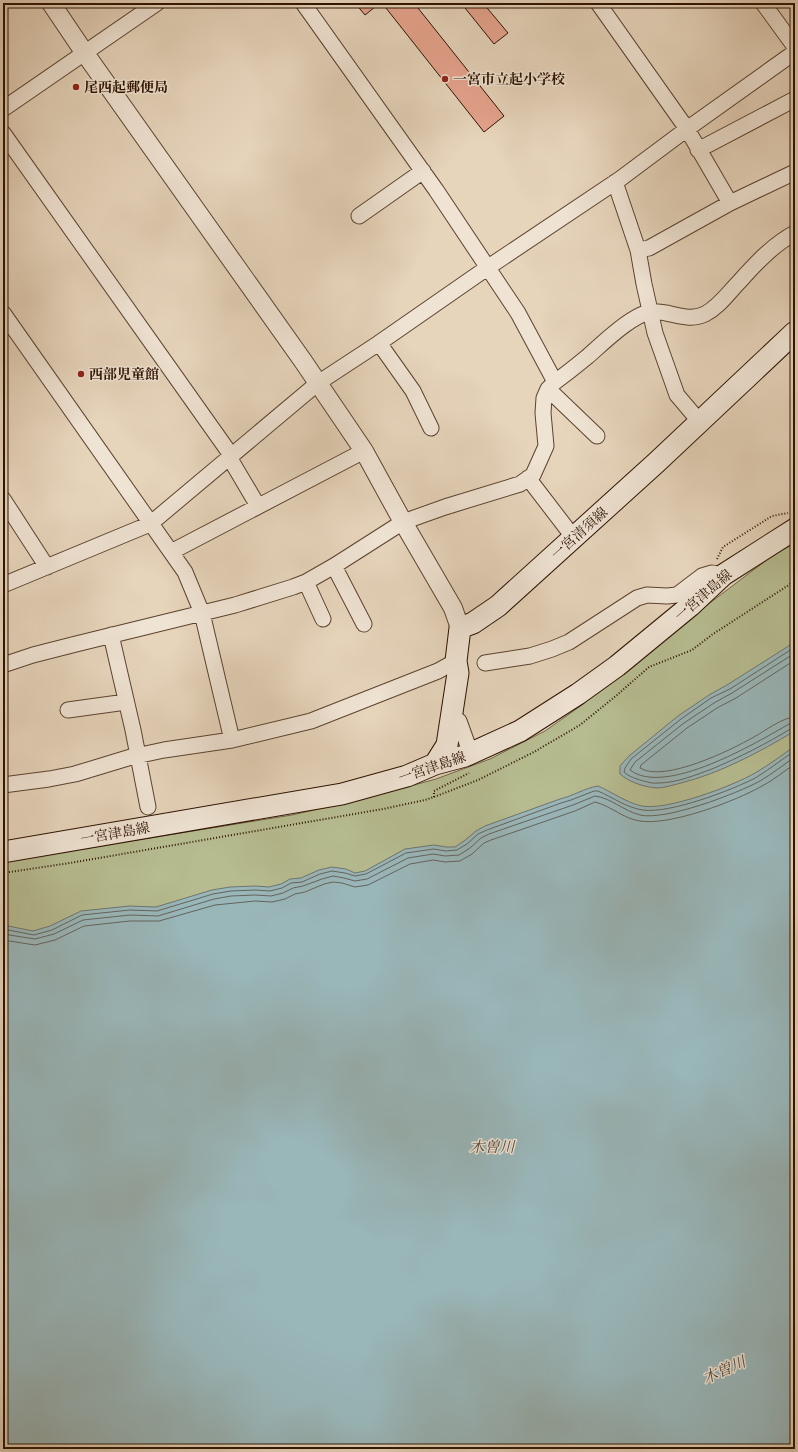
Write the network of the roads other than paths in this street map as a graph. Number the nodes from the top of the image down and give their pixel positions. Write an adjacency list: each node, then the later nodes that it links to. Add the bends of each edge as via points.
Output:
1 (51, 3): 7 (street)
2 (157, 3): 7 (street)
3 (303, 3): 14 (street)
4 (598, 3): 11 (street)
5 (763, 3): 6 (street)
6 (795, 46)
7 (84, 52): 10 (street); 26 (street)
8 (795, 52): 11 (street)
9 (795, 99): 13 (street)
10 (3, 109)
11 (687, 129): 13 (street); 16 (street)
12 (3, 133): 32 (street)
13 (698, 150): 17 (street)
14 (422, 171): 18 (street); 21 (street)
15 (795, 172): 17 (street)
16 (615, 182): 20 (street); 21 (street)
17 (730, 203): 20 (street, via 649,248)
18 (360, 216)
19 (795, 233): 22 (street, via 764,256 721,301 704,314 690,318)
20 (638, 250): 22 (street)
21 (487, 268): 25 (street); 27 (street, via 518,313)
22 (651, 312): 27 (street, via 627,323); 28 (street, via 677,395)
23 (3, 313): 37 (street)
24 (795, 332): 28 (main road, 一宮清須線)
25 (379, 342): 26 (street); 29 (street, via 413,390)
26 (318, 383): 31 (street); 32 (street)
27 (552, 385): 30 (street); 33 (street, via 544,398 546,446 533,475)
28 (699, 421): 39 (main road, 一宮清須線)
29 (431, 428)
30 (597, 436)
31 (364, 451): 35 (street); 36 (street)
32 (230, 456): 35 (street); 37 (street)
33 (528, 478): 36 (street, via 504,490); 39 (street)
34 (3, 499): 42 (street)
35 (258, 506): 40 (street)
36 (403, 522): 41 (street); 49 (street, via 453,608)
37 (150, 524): 40 (street); 42 (street)
38 (795, 529): 43 (main road, 一宮津島線)
39 (574, 538): 49 (main road, 一宮清須線, via 498,606 473,623)
40 (171, 552): 46 (street, via 185,572)
41 (334, 566): 44 (street); 48 (street)
42 (47, 567): 45 (street)
43 (717, 574): 52 (street, via 702,576 677,595 647,595 637,598 569,642 552,649 530,656); 60 (main road, 一宮津島線, via 690,606 617,666 578,694 520,731 465,756)
44 (306, 582): 46 (street); 47 (street)
45 (3, 585)
46 (202, 613): 50 (street); 57 (street)
47 (323, 619)
48 (364, 624)
49 (460, 628): 51 (main road)
50 (111, 635): 53 (street); 54 (street)
51 (456, 661): 56 (main road, via 458,673); 57 (street, via 311,721)
52 (485, 663)
53 (3, 665)
54 (126, 702): 55 (street); 59 (street)
55 (68, 710)
56 (452, 717): 58 (street, via 459,721); 60 (main road, via 447,745)
57 (232, 740): 59 (street)
58 (468, 746)
59 (137, 756): 61 (street, via 75,774); 62 (street)
60 (435, 764): 63 (main road, 一宮津島線, via 407,776 342,794)
61 (3, 785)
62 (148, 807)
63 (3, 852)

